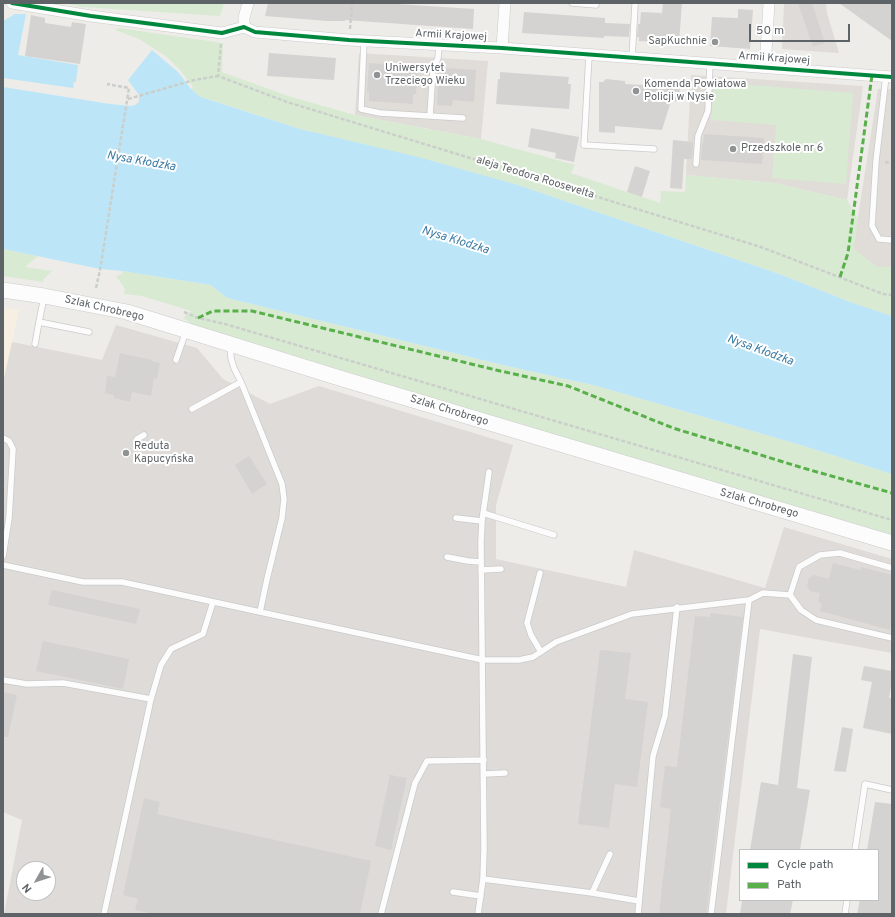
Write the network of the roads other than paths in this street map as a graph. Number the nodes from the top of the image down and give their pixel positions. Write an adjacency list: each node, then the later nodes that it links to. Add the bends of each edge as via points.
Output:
1 (12, 3): 8 (street, via 222,33)
2 (248, 3): 8 (street)
3 (504, 3): 11 (street)
4 (572, 3): 6 (lane)
5 (769, 3): 15 (street)
6 (596, 5)
7 (635, 5): 13 (lane)
8 (244, 27): 9 (street, Armii Krajowej, via 255,32)
9 (364, 40): 10 (street, Armii Krajowej); 17 (lane, via 361,109 380,113)
10 (439, 45): 11 (street, Armii Krajowej); 17 (lane, via 438,58 433,69)
11 (502, 48): 12 (street, Armii Krajowej)
12 (589, 55): 13 (street, Armii Krajowej); 19 (lane, via 584,145)
13 (632, 58): 14 (street, Armii Krajowej)
14 (710, 63): 15 (street, Armii Krajowej); 20 (lane, via 708,111 698,136)
15 (765, 68): 16 (street, Armii Krajowej)
16 (889, 76): 21 (lane, via 876,161 872,226 879,239)
17 (430, 116): 18 (lane)
18 (463, 118)
19 (654, 150)
20 (696, 164)
21 (892, 240)
22 (3, 290): 23 (main road, Szlak Chrobrego)
23 (44, 296): 24 (lane); 25 (main road, Szlak Chrobrego, via 127,312)
24 (39, 322): 26 (lane); 27 (lane)
25 (186, 331): 28 (main road, Szlak Chrobrego); 29 (lane)
26 (89, 332)
27 (35, 344)
28 (230, 345): 30 (lane, via 231,358); 40 (main road, Szlak Chrobrego)
29 (176, 360)
30 (241, 382): 31 (lane); 53 (lane, via 282,484 284,499)
31 (192, 409)
32 (144, 435): 34 (lane)
33 (3, 438): 41 (lane, via 9,441 12,449 9,518)
34 (138, 439)
35 (489, 472): 36 (lane)
36 (483, 512): 38 (lane); 39 (lane)
37 (456, 518): 38 (lane)
38 (482, 521): 43 (lane)
39 (554, 535)
40 (892, 543)
41 (3, 556)
42 (447, 557): 43 (lane)
43 (481, 562): 47 (lane)
44 (3, 565): 51 (lane, via 83,582 122,582)
45 (892, 568): 49 (lane, via 840,553 820,555 799,567)
46 (501, 569): 47 (lane)
47 (481, 570): 56 (lane)
48 (540, 573): 55 (lane, via 527,623)
49 (790, 594): 50 (lane, via 763,593); 54 (lane, via 801,610 816,620)
50 (750, 600): 52 (lane); 75 (lane)
51 (213, 602): 53 (lane); 58 (lane, via 203,634 171,649 161,665)
52 (677, 608): 55 (lane, via 632,614 556,642); 69 (lane, via 665,716 653,756)
53 (260, 612): 56 (lane)
54 (892, 638)
55 (541, 652): 56 (lane, via 519,660)
56 (483, 660): 59 (lane)
57 (3, 680): 58 (lane, via 27,684 63,683)
58 (151, 699): 71 (lane)
59 (484, 760): 61 (lane); 72 (lane, via 426,761 415,783)
60 (505, 773): 61 (lane)
61 (484, 774): 65 (lane)
62 (892, 790): 63 (lane, via 865,784)
63 (854, 849)
64 (610, 854): 67 (lane)
65 (483, 879): 67 (lane); 68 (lane)
66 (453, 892): 68 (lane)
67 (592, 893): 69 (lane)
68 (481, 896): 73 (lane)
69 (639, 901): 74 (lane)
70 (847, 901): 76 (lane)
71 (104, 914)
72 (381, 914)
73 (478, 914)
74 (638, 914)
75 (711, 914)
76 (845, 914)

